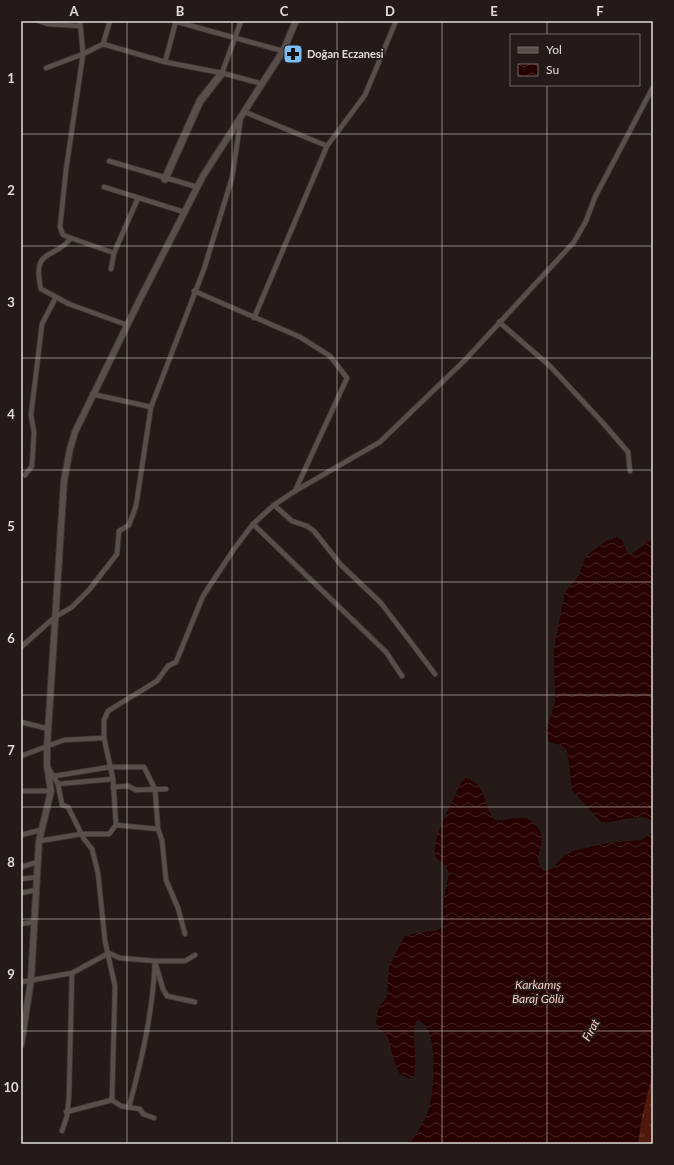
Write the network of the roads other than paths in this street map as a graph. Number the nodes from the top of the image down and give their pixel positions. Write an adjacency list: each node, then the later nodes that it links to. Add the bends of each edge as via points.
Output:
1 (39, 21): 7 (street, via 48,24)
2 (110, 21): 9 (street)
3 (175, 21): 8 (street); 12 (street)
4 (242, 21): 8 (street)
5 (296, 21): 10 (street)
6 (396, 21): 18 (street, via 365,95)
7 (80, 24): 11 (street)
8 (236, 39): 10 (street); 14 (street)
9 (103, 44): 11 (street); 12 (street)
10 (283, 51): 15 (street)
11 (84, 54): 13 (street); 25 (street, via 60,227 63,235)
12 (165, 62): 14 (street)
13 (46, 68)
14 (222, 73): 15 (street); 20 (main road, via 200,101)
15 (263, 84): 17 (street)
16 (653, 87): 31 (street, via 574,242)
17 (244, 114): 18 (street); 22 (street); 28 (street, via 232,178 204,269)
18 (327, 146): 30 (street)
19 (109, 161): 20 (street)
20 (165, 179): 22 (street)
21 (104, 187): 23 (street)
22 (197, 187): 24 (street)
23 (138, 198): 24 (street); 26 (street)
24 (184, 212): 32 (street)
25 (71, 238): 26 (street); 29 (street, via 67,243 48,253 41,261 38,277 40,289)
26 (114, 253): 27 (street)
27 (111, 269)
28 (194, 291): 30 (street); 34 (street)
29 (56, 297): 32 (street); 36 (street, via 42,324 31,415 34,432 32,466)
30 (254, 318): 37 (street, via 300,337 330,356 347,378)
31 (499, 322): 35 (street, via 550,366 603,423 628,452); 37 (street, via 466,359 380,442)
32 (127, 325): 33 (street)
33 (92, 394): 34 (street); 40 (street, via 75,432 66,469)
34 (151, 407): 40 (street, via 136,506 130,525 119,531 117,554 72,607)
35 (630, 471)
36 (25, 474)
37 (295, 491): 38 (street)
38 (274, 505): 39 (street); 42 (street, via 292,522 314,530 341,565 381,603)
39 (253, 524): 43 (street, via 386,652); 46 (street, via 203,596 176,662 168,666 157,681 108,711 104,720)
40 (55, 616): 41 (street); 45 (street)
41 (21, 647)
42 (435, 674)
43 (402, 676)
44 (21, 722): 45 (street)
45 (49, 729): 47 (street)
46 (104, 738): 47 (street, via 64,740); 50 (street)
47 (47, 746): 48 (street); 49 (street)
48 (21, 756)
49 (47, 766): 51 (street); 58 (street)
50 (110, 767): 51 (street); 52 (street); 55 (street, via 144,767)
51 (55, 776): 53 (street)
52 (113, 779): 53 (street); 54 (street)
53 (58, 784): 62 (street, via 62,805 68,807)
54 (113, 787): 55 (street); 59 (street)
55 (155, 789): 56 (street); 60 (street)
56 (166, 789)
57 (21, 791): 58 (street)
58 (51, 791): 61 (street)
59 (116, 825): 60 (street); 62 (street, via 108,834)
60 (158, 829): 73 (street, via 162,840 166,880 178,908)
61 (41, 830): 63 (street); 64 (street)
62 (82, 834): 64 (street); 74 (street, via 92,849 96,862 105,942)
63 (21, 835)
64 (39, 841): 65 (street)
65 (38, 862): 66 (street); 67 (street)
66 (21, 867)
67 (37, 877): 68 (street); 69 (street)
68 (21, 879)
69 (36, 890): 70 (street); 71 (street)
70 (21, 893)
71 (34, 922): 72 (street); 78 (street)
72 (21, 924)
73 (185, 934)
74 (109, 953): 76 (street, via 120,958); 77 (street); 82 (street, via 115,986)
75 (195, 956): 76 (street, via 186,961)
76 (155, 961): 80 (street, via 162,989 167,996); 83 (street, via 154,988 144,1051)
77 (72, 973): 78 (street); 84 (street, via 69,1089)
78 (31, 980): 79 (street); 81 (street)
79 (21, 982)
80 (195, 1002)
81 (21, 1045)
82 (112, 1100): 83 (street, via 121,1106); 84 (street)
83 (130, 1107): 85 (street, via 140,1109 144,1114)
84 (66, 1112): 86 (street)
85 (154, 1118)
86 (62, 1131)

